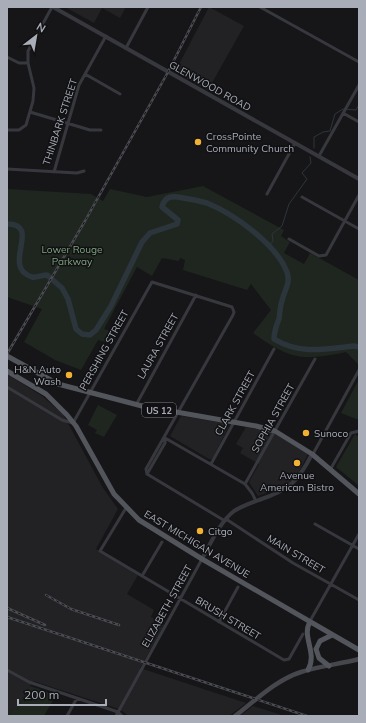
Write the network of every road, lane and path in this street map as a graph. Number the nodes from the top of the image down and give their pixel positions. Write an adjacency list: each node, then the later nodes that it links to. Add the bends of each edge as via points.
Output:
1 (52, 7): 4 (street, GLENWOOD ROAD); 7 (street, via 30,48)
2 (148, 7): 5 (street)
3 (260, 7): 8 (street)
4 (106, 36): 5 (street, GLENWOOD ROAD); 9 (street, THINBARK STREET)
5 (126, 48): 18 (street, GLENWOOD ROAD)
6 (7, 57): 7 (street, via 19,63)
7 (28, 62): 12 (street, via 34,88)
8 (359, 62)
9 (84, 74): 11 (street); 15 (street, THINBARK STREET)
10 (359, 85): 13 (street)
11 (120, 94)
12 (30, 112): 15 (street); 16 (street, via 24,128)
13 (343, 113): 14 (street); 19 (street)
14 (359, 122)
15 (68, 123): 17 (street, via 94,131); 22 (street, THINBARK STREET)
16 (7, 130)
17 (101, 130)
18 (295, 143): 19 (street, GLENWOOD ROAD); 24 (street)
19 (319, 156): 23 (street, GLENWOOD ROAD)
20 (7, 169): 22 (street, THINBARK STREET)
21 (84, 171): 22 (street)
22 (54, 172)
23 (359, 179)
24 (267, 194)
25 (359, 195): 27 (street)
26 (302, 197): 27 (street)
27 (344, 221): 28 (street); 29 (street, via 324,256 319,256)
28 (359, 229)
29 (289, 239)
30 (196, 295): 37 (street, PERSHING STREET, via 152,282); 38 (street, LAURA STREET); 39 (street, via 234,309)
31 (274, 349): 40 (street, CLARK STREET)
32 (7, 356): 37 (main road, US 12, via 46,379)
33 (314, 360): 42 (street, SOPHIA STREET)
34 (359, 370): 45 (street, ELIZABETH STREET)
35 (7, 371): 41 (main road, EAST MICHIGAN AVENUE, via 46,394)
36 (7, 387): 41 (street, via 62,420)
37 (90, 392): 38 (main road, US 12); 41 (street, PERSHING STREET)
38 (136, 405): 39 (main road, US 12)
39 (178, 414): 40 (main road, US 12); 44 (street)
40 (234, 422): 42 (main road, US 12); 46 (street, CLARK STREET)
41 (73, 423): 51 (main road, EAST MICHIGAN AVENUE, via 110,488)
42 (275, 431): 45 (main road, US 12); 48 (street, SOPHIA STREET)
43 (359, 431): 47 (street, via 351,433)
44 (165, 438): 46 (street); 52 (street, MAIN STREET, via 165,443 147,474)
45 (312, 454): 47 (main road, US 12); 50 (street, ELIZABETH STREET, via 302,474 291,486 279,494)
46 (211, 464): 48 (street)
47 (330, 470): 49 (main road, US 12)
48 (245, 484): 50 (street)
49 (359, 494)
50 (256, 502): 52 (street, ELIZABETH STREET, via 238,509)
51 (126, 508): 58 (main road, EAST MICHIGAN AVENUE, via 148,526); 59 (street, BRUSH STREET, via 100,551)
52 (225, 520): 58 (street, ELIZABETH STREET); 60 (street, MAIN STREET)
53 (315, 524): 56 (street)
54 (359, 534): 56 (street)
55 (162, 542): 59 (street)
56 (352, 545): 57 (street); 60 (street)
57 (359, 549)
58 (202, 559): 62 (street, ELIZABETH STREET); 65 (main road, EAST MICHIGAN AVENUE)
59 (142, 576): 62 (street, BRUSH STREET)
60 (331, 584): 63 (street, MAIN STREET); 65 (street)
61 (238, 587): 64 (street)
62 (181, 599): 64 (street, BRUSH STREET); 74 (street, ELIZABETH STREET)
63 (359, 600)
64 (219, 622): 66 (street, BRUSH STREET, via 287,660)
65 (310, 622): 67 (main road, EAST MICHIGAN AVENUE); 72 (main road, via 307,628 312,660)
66 (303, 634)
67 (332, 635): 68 (main road, EAST MICHIGAN AVENUE); 70 (main road, via 320,640 316,649 319,658)
68 (359, 650)
69 (359, 659): 70 (main road)
70 (329, 666): 72 (main road)
71 (7, 670): 73 (street, via 29,682)
72 (308, 670): 78 (main road, via 279,682)
73 (77, 698): 74 (street); 75 (street)
74 (118, 712): 76 (street, ELIZABETH STREET); 77 (street)
75 (68, 716)
76 (116, 716)
77 (122, 716)
78 (234, 716)

